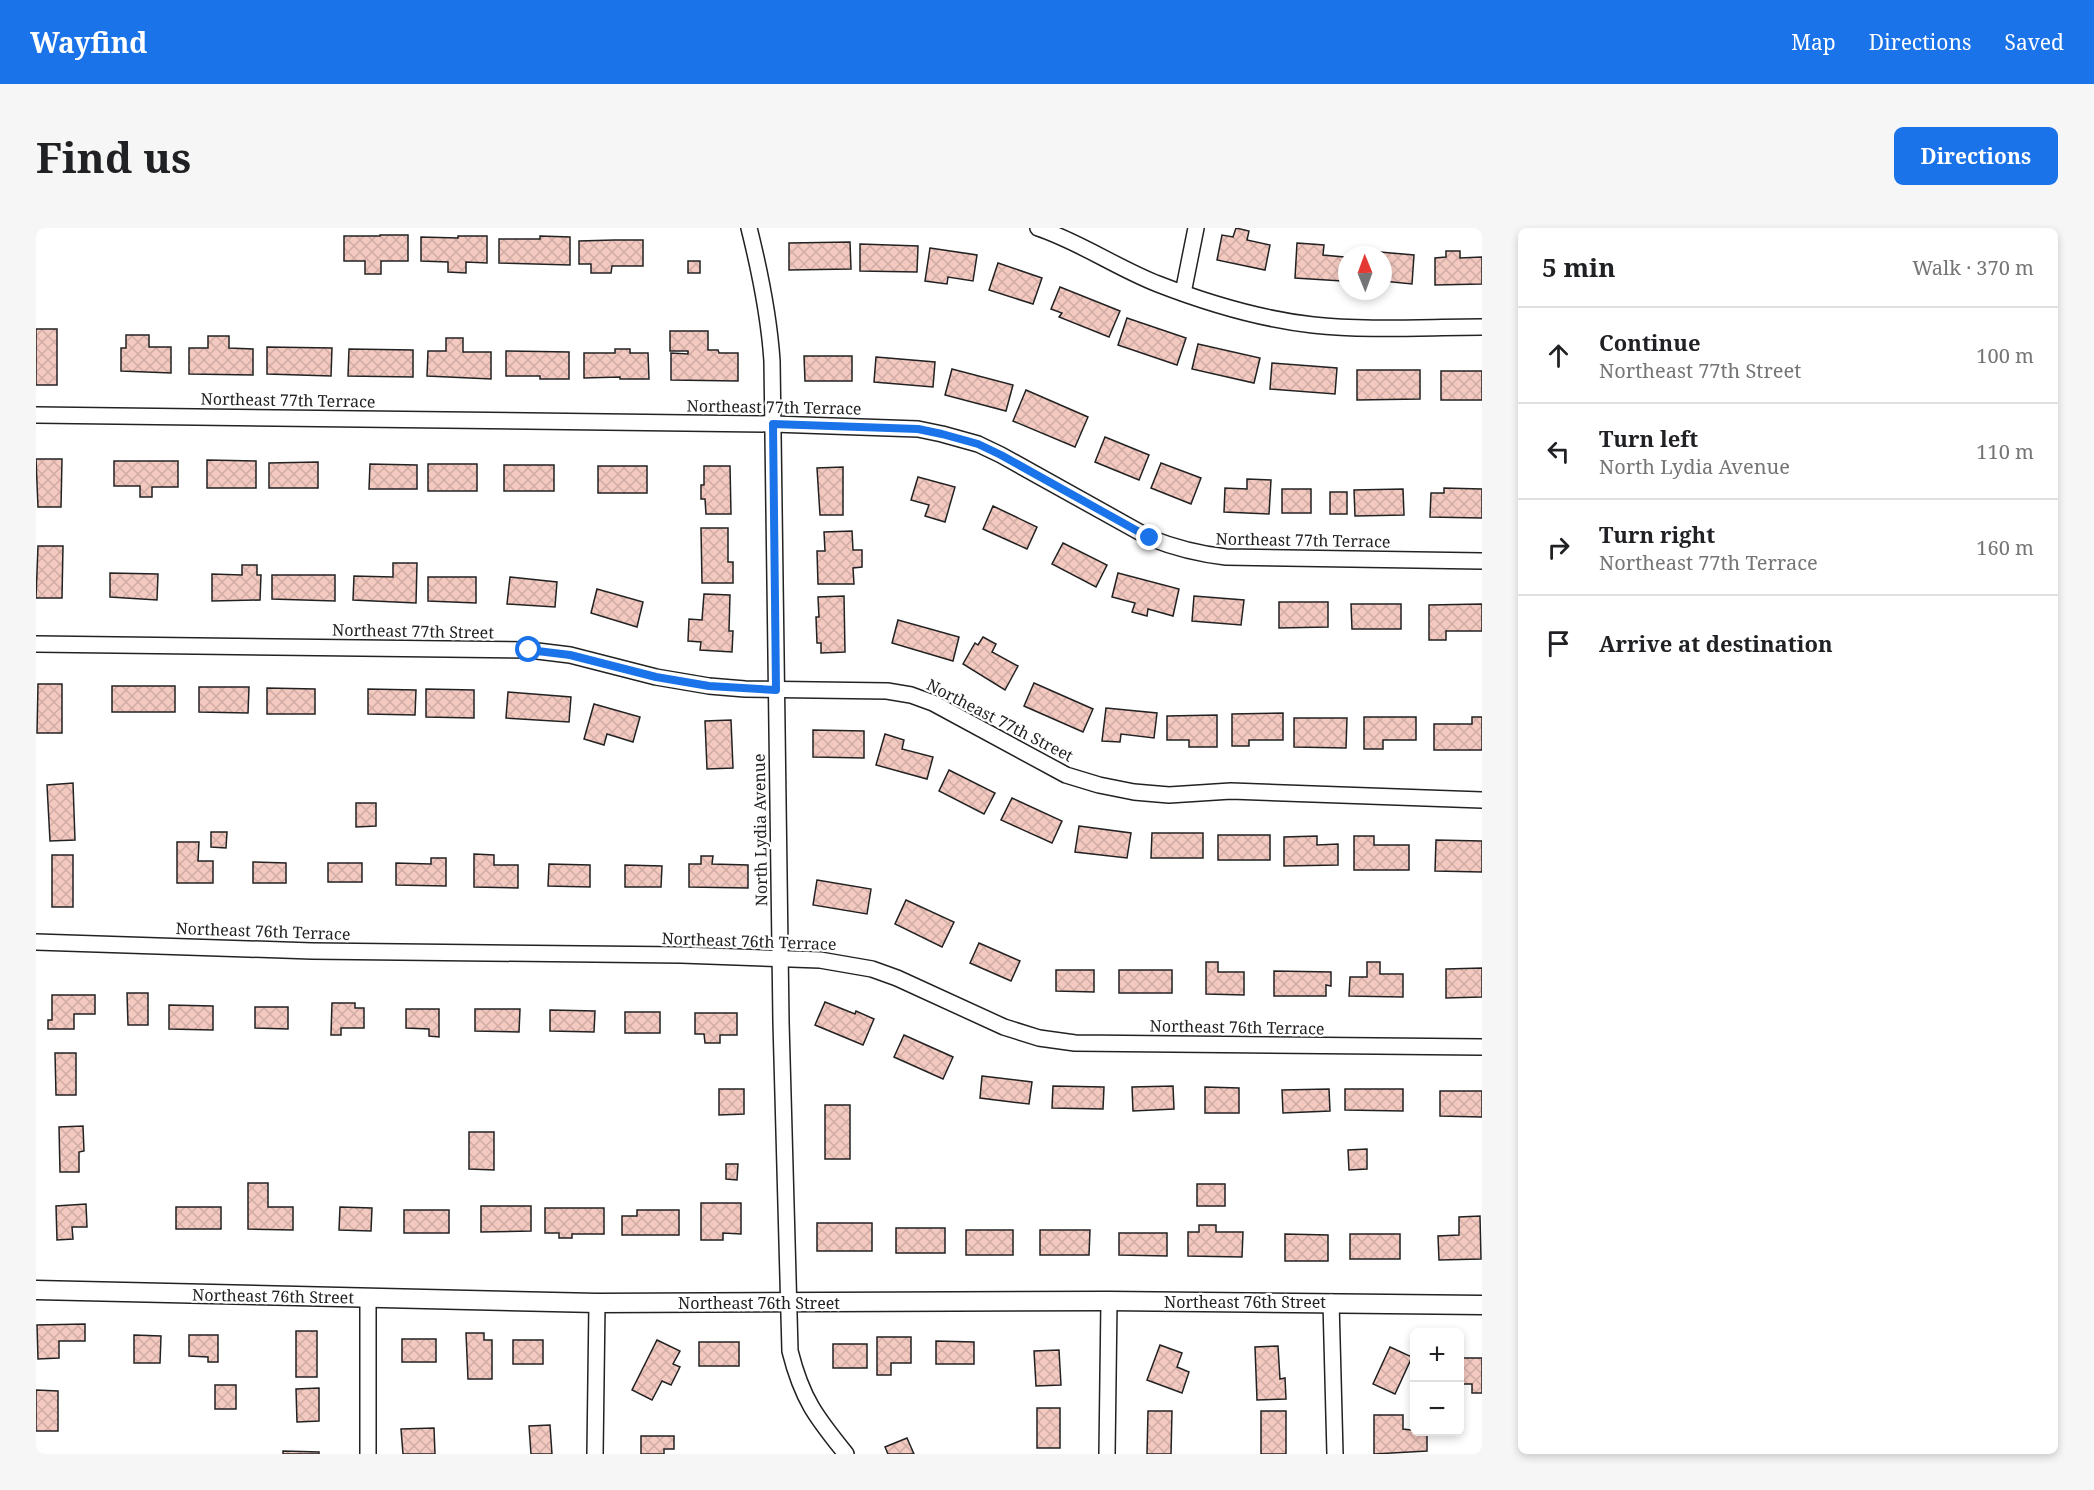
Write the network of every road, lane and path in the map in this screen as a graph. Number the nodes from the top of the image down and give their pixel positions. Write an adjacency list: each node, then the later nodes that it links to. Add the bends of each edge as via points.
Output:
1 (749, 228): 7 (street, North Lydia Avenue, via 770,328)
2 (1038, 228): 4 (street)
3 (1196, 228): 4 (street)
4 (1183, 293): 5 (street, via 1261,317 1311,325)
5 (1482, 327)
6 (36, 414): 7 (street, Northeast 77th Terrace)
7 (773, 424): 8 (street, Northeast 77th Terrace, via 918,429 969,442 1001,455 1150,538 1200,554); 10 (street, North Lydia Avenue)
8 (1482, 561)
9 (36, 644): 10 (street, Northeast 77th Street, via 529,650 570,655 709,686)
10 (776, 690): 11 (street, Northeast 77th Street, via 887,691 910,695 933,703 1065,775 1134,792 1169,795 1231,791); 13 (street, North Lydia Avenue)
11 (1482, 800)
12 (36, 942): 13 (street, Northeast 76th Terrace)
13 (780, 959): 14 (street, Northeast 76th Terrace, via 820,960 872,969 1004,1027 1039,1038 1075,1043); 18 (street, North Lydia Avenue)
14 (1482, 1047)
15 (36, 1290): 16 (street, Northeast 76th Street)
16 (368, 1299): 20 (street, Northeast 76th Street); 22 (street)
17 (1109, 1301): 18 (street, Northeast 76th Street); 19 (street, Northeast 76th Street); 25 (street)
18 (789, 1302): 20 (street, Northeast 76th Street); 24 (street, North Lydia Avenue, via 790,1351 796,1375 816,1417)
19 (1331, 1302): 21 (street, Northeast 76th Street); 26 (street)
20 (597, 1304): 23 (street)
21 (1482, 1305)
22 (368, 1454)
23 (596, 1454)
24 (846, 1454)
25 (1107, 1454)
26 (1335, 1454)

